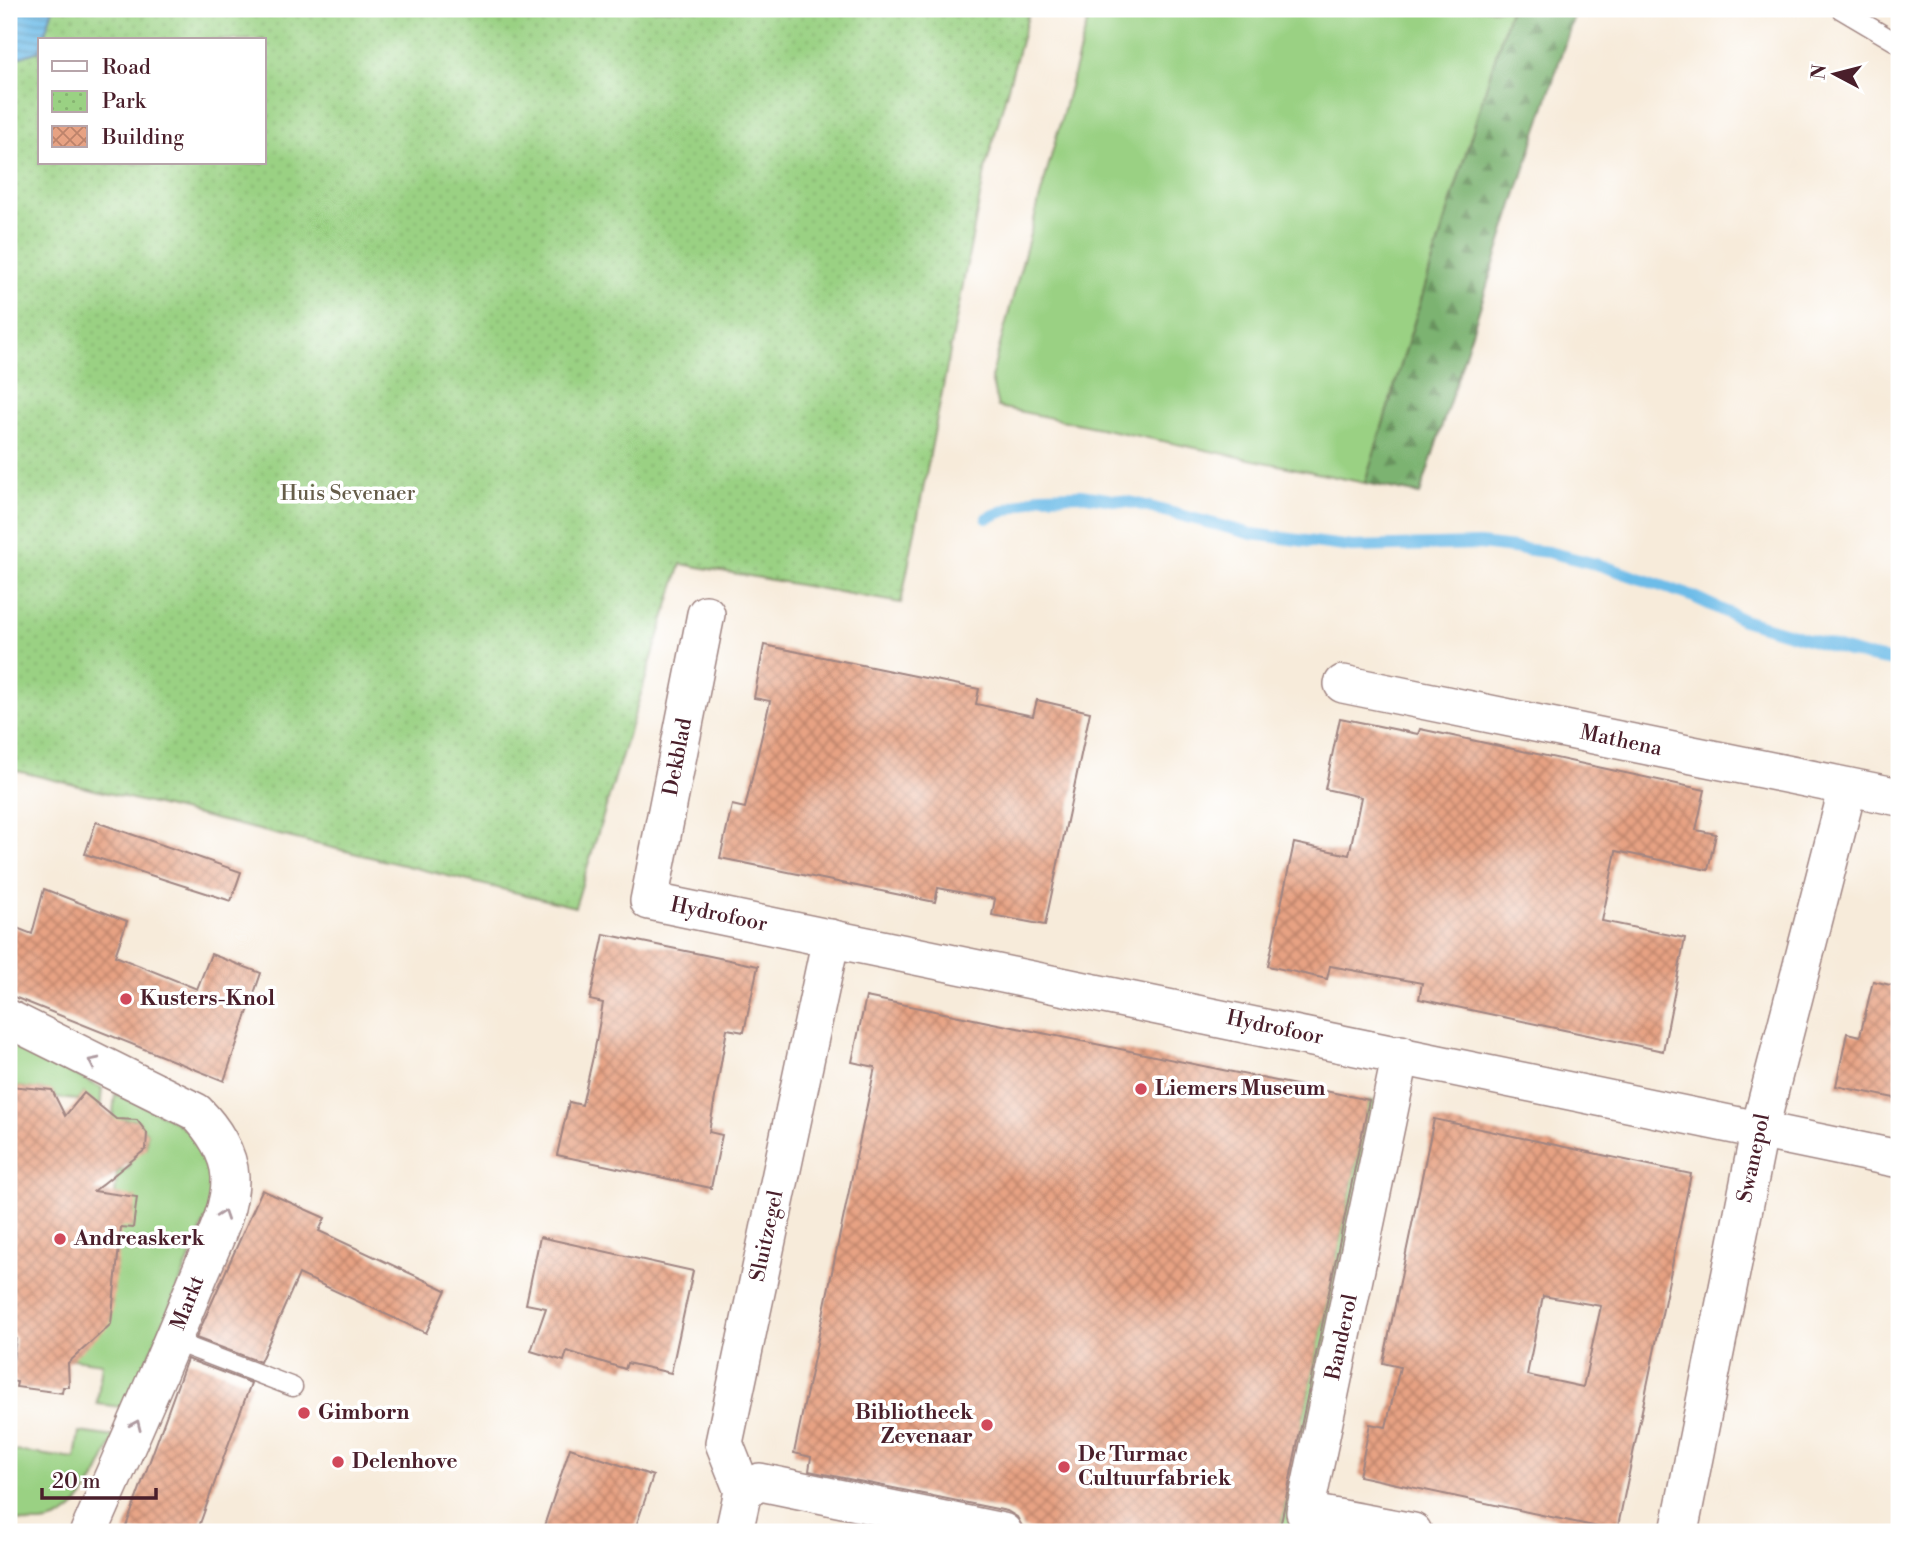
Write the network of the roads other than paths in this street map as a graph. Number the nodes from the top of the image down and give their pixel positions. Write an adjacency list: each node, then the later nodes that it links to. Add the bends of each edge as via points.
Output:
1 (1840, 9): 2 (lane)
2 (1899, 44)
3 (706, 614): 7 (street, Dekblad)
4 (1343, 684): 5 (street, Mathena)
5 (1848, 787): 6 (street, Mathena); 11 (street, Swanepol)
6 (1899, 797)
7 (649, 901): 8 (street, Hydrofoor)
8 (831, 938): 10 (street, Hydrofoor); 15 (street, Sluitzegel, via 724,1443)
9 (9, 1020): 13 (street, Markt, one-way to 9, via 226,1208 230,1177 216,1137 196,1112)
10 (1401, 1054): 11 (street, Hydrofoor); 19 (street, Banderol, via 1305,1512)
11 (1760, 1128): 12 (street, Hydrofoor); 20 (street, Swanepol)
12 (1899, 1159)
13 (173, 1341): 14 (lane); 16 (street, Markt, one-way to 13)
14 (293, 1387)
15 (743, 1491): 17 (street); 18 (street, via 760,1482)
16 (89, 1532)
17 (734, 1532)
18 (1003, 1532)
19 (1413, 1532)
20 (1679, 1532)

